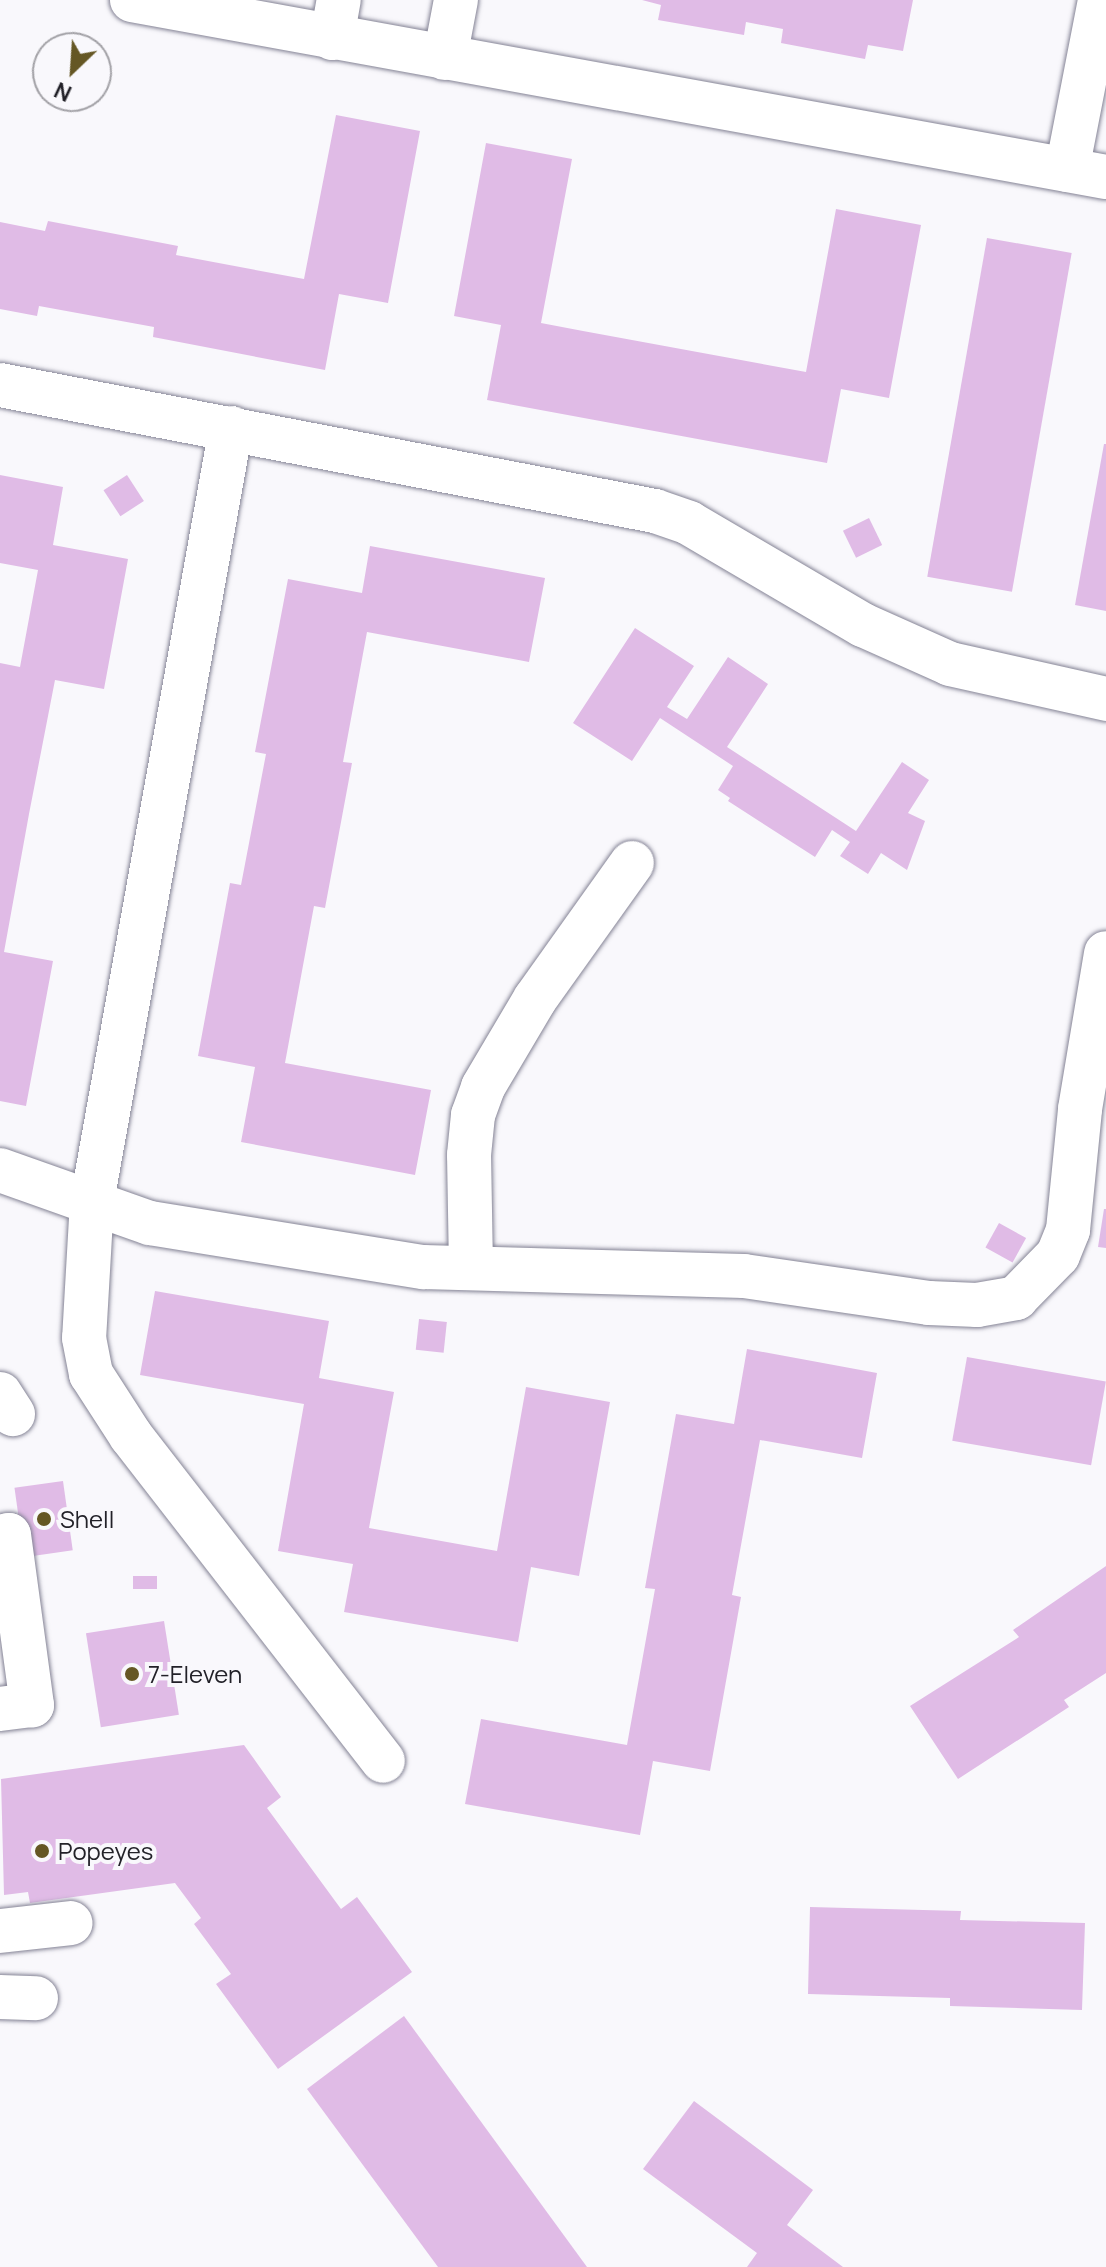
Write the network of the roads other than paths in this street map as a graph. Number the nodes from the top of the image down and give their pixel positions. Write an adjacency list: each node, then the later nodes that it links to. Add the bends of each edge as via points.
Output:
1 (132, 0): 4 (street)
2 (456, 0): 5 (street)
3 (1100, 0): 6 (street)
4 (335, 19): 5 (street)
5 (445, 58): 6 (street)
6 (1086, 174)
7 (0, 385): 8 (street)
8 (231, 428): 9 (street, via 655,511 689,523 863,625 950,664); 13 (street)
9 (1106, 699)
10 (632, 863): 14 (street, via 535,999 483,1087 473,1115 469,1155)
11 (1106, 953): 14 (street, via 1080,1109 1068,1230 1058,1255 1016,1298 977,1305 929,1303 744,1276)
12 (0, 1170): 13 (street)
13 (92, 1201): 14 (street, via 150,1223 423,1267); 18 (street, via 84,1338 91,1374 131,1436)
14 (471, 1268)
15 (0, 1537): 16 (street, via 9,1535)
16 (10, 1625): 17 (street, via 32,1705)
17 (0, 1709)
18 (383, 1761)
19 (71, 1923): 20 (street)
20 (0, 1931)

